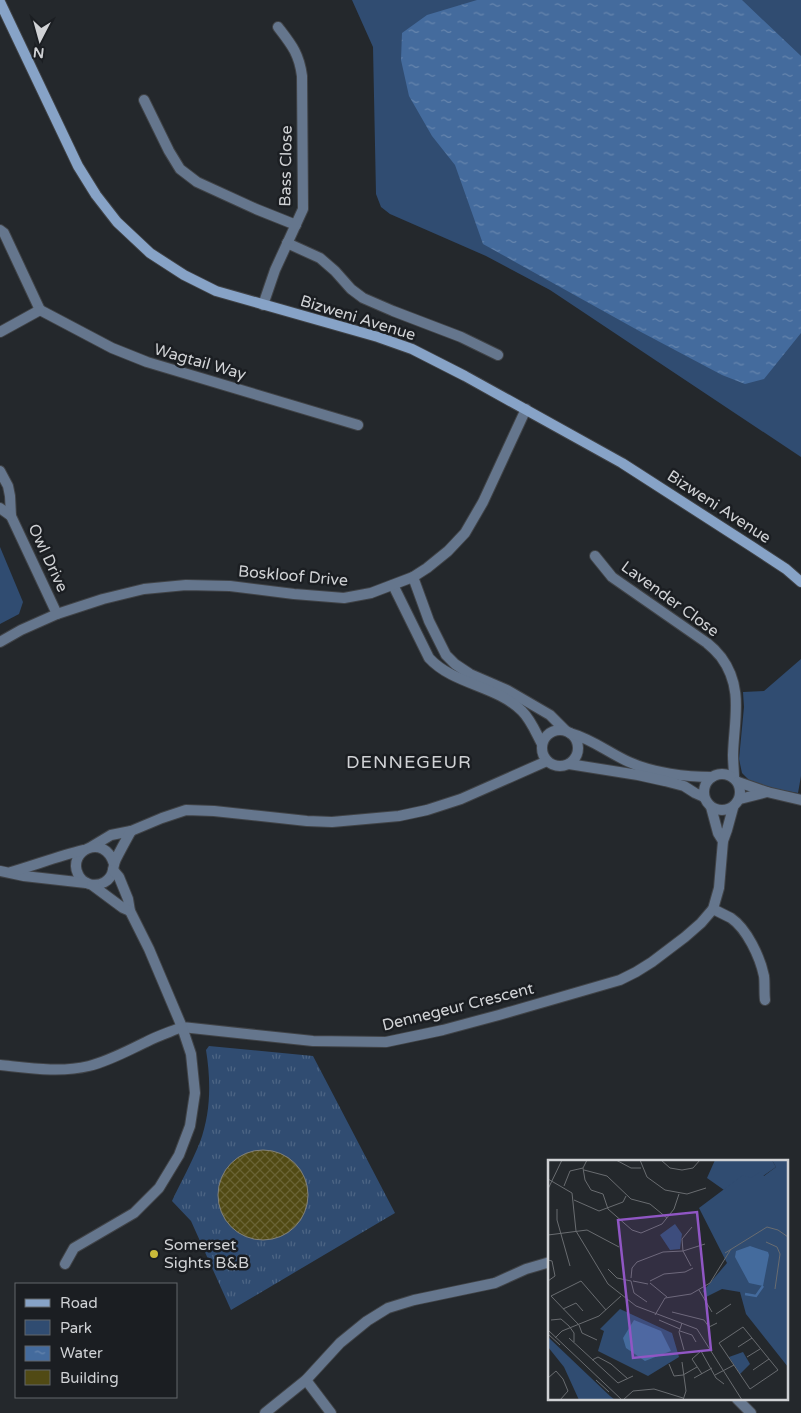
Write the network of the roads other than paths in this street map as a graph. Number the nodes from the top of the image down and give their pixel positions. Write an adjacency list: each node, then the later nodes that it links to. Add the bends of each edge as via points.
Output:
1 (0, 2): 7 (street, Bizweni Avenue, via 78,166 117,222 150,253 184,275 216,292)
2 (278, 26): 4 (street, Bass Close, via 300,61 302,76 303,209)
3 (144, 100): 4 (street, via 180,169 197,182)
4 (296, 225): 6 (street, Bass Close)
5 (2, 232): 8 (street)
6 (287, 243): 7 (street, Bass Close); 10 (street, via 320,258 363,298)
7 (263, 306): 11 (street, Bizweni Avenue, via 378,336 412,349)
8 (40, 310): 9 (street); 12 (street, Wagtail Way, via 112,348 147,362)
9 (0, 332)
10 (498, 355)
11 (526, 409): 17 (street, Boskloof Drive, via 465,533 448,551); 18 (street, Bizweni Avenue, via 622,462)
12 (358, 424)
13 (0, 471): 15 (street, Owl Drive, via 9,491)
14 (0, 508): 15 (street, Owl Drive)
15 (11, 516): 20 (street, Owl Drive)
16 (595, 556): 28 (street, Lavender Close, via 612,577 707,643 720,656 730,671 737,704)
17 (413, 577): 19 (street, Boskloof Drive); 21 (street)
18 (801, 582)
19 (393, 585): 20 (street, Boskloof Drive, via 344,598 186,584 144,589); 22 (street)
20 (57, 614): 23 (street, Boskloof Drive)
21 (429, 621): 22 (street); 24 (street)
22 (414, 627): 25 (street)
23 (0, 642)
24 (446, 655): 25 (street); 26 (street, via 470,674 508,690 550,715)
25 (434, 664): 27 (street, via 507,699 529,720)
26 (568, 731): 27 (street, via 553,731); 30 (street, via 578,742 577,755); 31 (street, via 642,767 696,777)
27 (542, 744): 29 (street)
28 (733, 755): 31 (street); 32 (street, Lavender Close)
29 (547, 761): 30 (street, via 557,766); 39 (street, via 461,799 400,816 308,822 186,810)
30 (569, 764): 34 (street, via 665,781 684,786)
31 (715, 775): 32 (street, via 729,775); 34 (street, via 705,786)
32 (736, 780): 33 (street); 35 (street)
33 (766, 792): 35 (street); 36 (street)
34 (704, 797): 37 (street)
35 (740, 799): 38 (street)
36 (801, 800)
37 (711, 807): 38 (street, via 721,810); 40 (street, Dennegeur Crescent)
38 (732, 808): 40 (street, Dennegeur Crescent)
39 (131, 831): 41 (street, via 111,835); 42 (street)
40 (723, 841): 45 (street, Dennegeur Crescent, via 719,888)
41 (87, 849): 42 (street, via 99,847 106,851 112,856); 43 (street); 44 (street, via 78,856 76,871)
42 (114, 867): 44 (street, via 106,882); 46 (street)
43 (5, 872): 44 (street)
44 (89, 884): 46 (street, via 122,908)
45 (713, 909): 47 (street, via 743,929 760,963); 48 (street, Dennegeur Crescent, via 685,937 652,962 620,980 408,1038 379,1042 313,1041)
46 (130, 910): 48 (street)
47 (765, 1000)
48 (182, 1027): 49 (street, via 89,1066 50,1069); 51 (street, via 191,1054 195,1093 190,1126 179,1155 160,1188 134,1212 74,1248)
49 (0, 1065)
50 (548, 1263): 52 (street, via 495,1283 388,1308 367,1320 340,1343)
51 (65, 1264)
52 (306, 1380): 54 (street); 55 (street)
53 (738, 1400): 56 (street)
54 (265, 1413)
55 (331, 1413)
56 (751, 1413)

